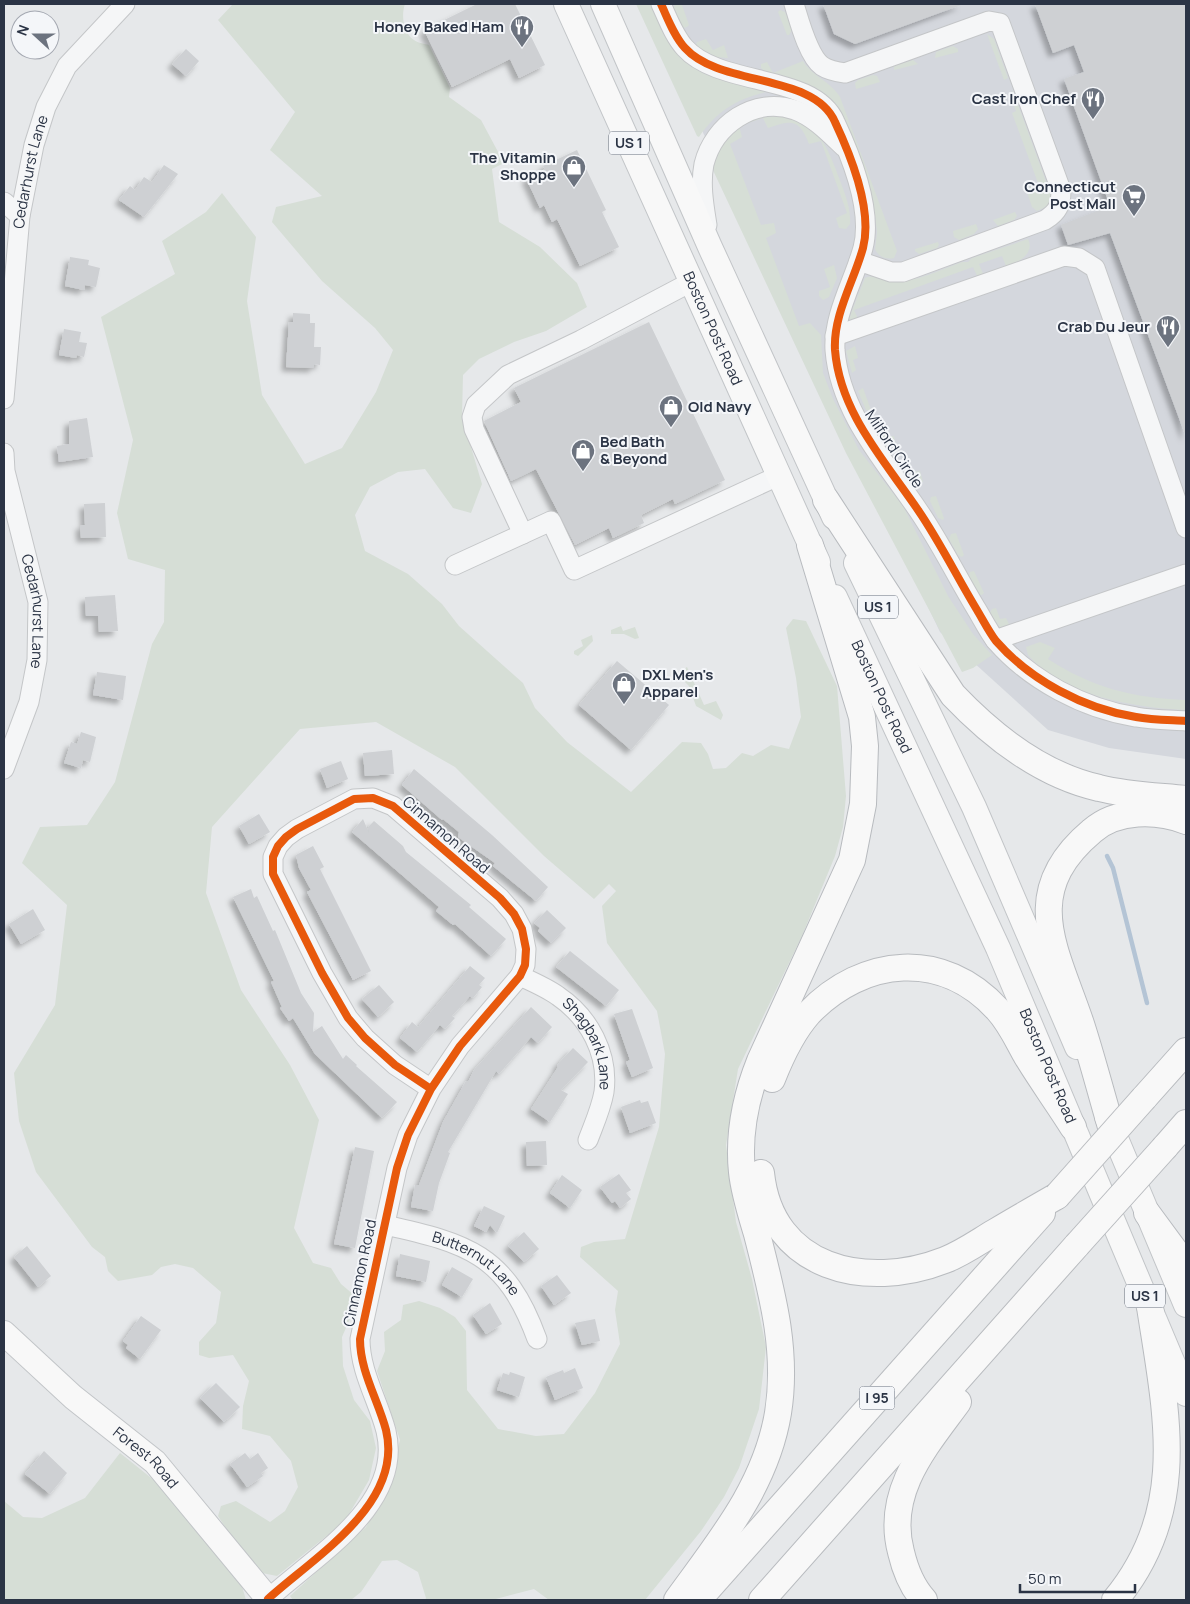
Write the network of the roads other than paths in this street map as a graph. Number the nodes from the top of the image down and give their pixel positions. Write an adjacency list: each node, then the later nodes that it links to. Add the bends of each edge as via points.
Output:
1 (124, 4): 8 (street, Cedarhurst Lane, via 67,66 46,107 34,145)
2 (566, 4): 11 (main road, Boston Post Road / US 1)
3 (603, 4): 9 (main road, US 1)
4 (661, 4): 6 (street, Milford Circle, via 679,40 698,58 742,76 794,89 820,100 834,119)
5 (794, 4): 10 (street, via 810,50 822,66 845,73 989,21 1000,24 1061,190 1056,214 1045,220 903,272 880,270)
6 (845, 147): 9 (street, via 816,122 793,110 764,108 745,112 733,119 710,144 704,166 703,204); 10 (street, Milford Circle, via 864,207 864,245)
7 (4, 202): 8 (street)
8 (20, 216): 13 (street, Cedarhurst Lane)
9 (710, 247): 16 (main road, US 1)
10 (859, 261): 12 (street, Milford Circle)
11 (691, 282): 15 (main road, Boston Post Road / US 1); 18 (street, via 508,375 476,405 472,424)
12 (835, 336): 17 (street, via 1064,256 1079,258 1095,268); 22 (street, Milford Circle, via 841,382 858,424 920,513)
13 (4, 398)
14 (4, 453): 24 (street, Cedarhurst Lane, via 5,471 38,602 37,660 29,702)
15 (778, 476): 18 (street, via 574,570 551,521); 19 (main road, Boston Post Road / US 1)
16 (826, 500): 25 (highway, via 953,694 977,720 1013,750 1072,780 1128,794); 33 (main road, US 1, via 974,807)
17 (1186, 528)
18 (523, 534): 20 (street)
19 (810, 545): 34 (main road, Boston Post Road / US 1, via 976,898); 49 (highway, via 862,717 864,804 852,860 760,1061 744,1112 742,1171 778,1324 781,1387 778,1414 752,1493)
20 (455, 566)
21 (1186, 574): 22 (street)
22 (996, 640): 23 (street, Milford Circle, via 1029,671 1080,701 1135,717)
23 (1186, 721)
24 (4, 768)
25 (1186, 800)
26 (1186, 821): 33 (highway, via 1167,815 1141,813 1097,826 1070,852 1053,882 1048,908 1051,941 1081,1024)
27 (520, 976): 30 (street, Cinnamon Road, via 460,1046); 30 (street, Cinnamon Road, via 526,961 526,949 522,929 514,914 500,898 392,806 373,798 354,799 297,829 282,842 273,857 273,874 339,1004 365,1038); 36 (street, Shagbark Lane, via 566,1002 579,1014 599,1046 604,1091)
28 (1186, 1040): 31 (highway)
29 (1186, 1050): 31 (highway, I 95)
30 (431, 1089): 40 (street, Cinnamon Road, via 406,1142)
31 (1152, 1089): 38 (highway, I 95, bridge)
32 (1186, 1123): 37 (highway)
33 (1111, 1127): 39 (main road, US 1)
34 (1074, 1128): 38 (highway, via 998,1009 973,987 956,978 936,970 898,966 862,976 833,992 808,1014 783,1051 762,1110 758,1133 762,1182 775,1222 802,1252 821,1263 844,1270 894,1272 944,1260); 44 (main road, Boston Post Road / US 1)
35 (1186, 1132): 37 (highway)
36 (588, 1140)
37 (1165, 1147): 42 (highway, bridge)
38 (1057, 1196): 50 (highway, I 95)
39 (1147, 1213): 41 (highway); 43 (main road, US 1)
40 (385, 1226): 46 (street, Butternut Lane, via 454,1242 487,1261 503,1274 517,1295); 48 (street, Cinnamon Road, via 360,1339 362,1364 386,1431 388,1447 384,1473 372,1500 355,1524)
41 (1186, 1266)
42 (1049, 1278): 51 (highway); 52 (highway, via 921,1453 903,1487 897,1516 899,1548 908,1575)
43 (1186, 1305)
44 (1150, 1307): 47 (main road, Boston Post Road / US 1); 53 (highway, via 1167,1416 1167,1472 1151,1540 1132,1578)
45 (4, 1333): 48 (main road, Forest Road, via 73,1397 155,1462)
46 (537, 1339)
47 (1186, 1394)
48 (268, 1600)
49 (677, 1600)
50 (698, 1600)
51 (762, 1600)
52 (924, 1600)
53 (1115, 1600)

